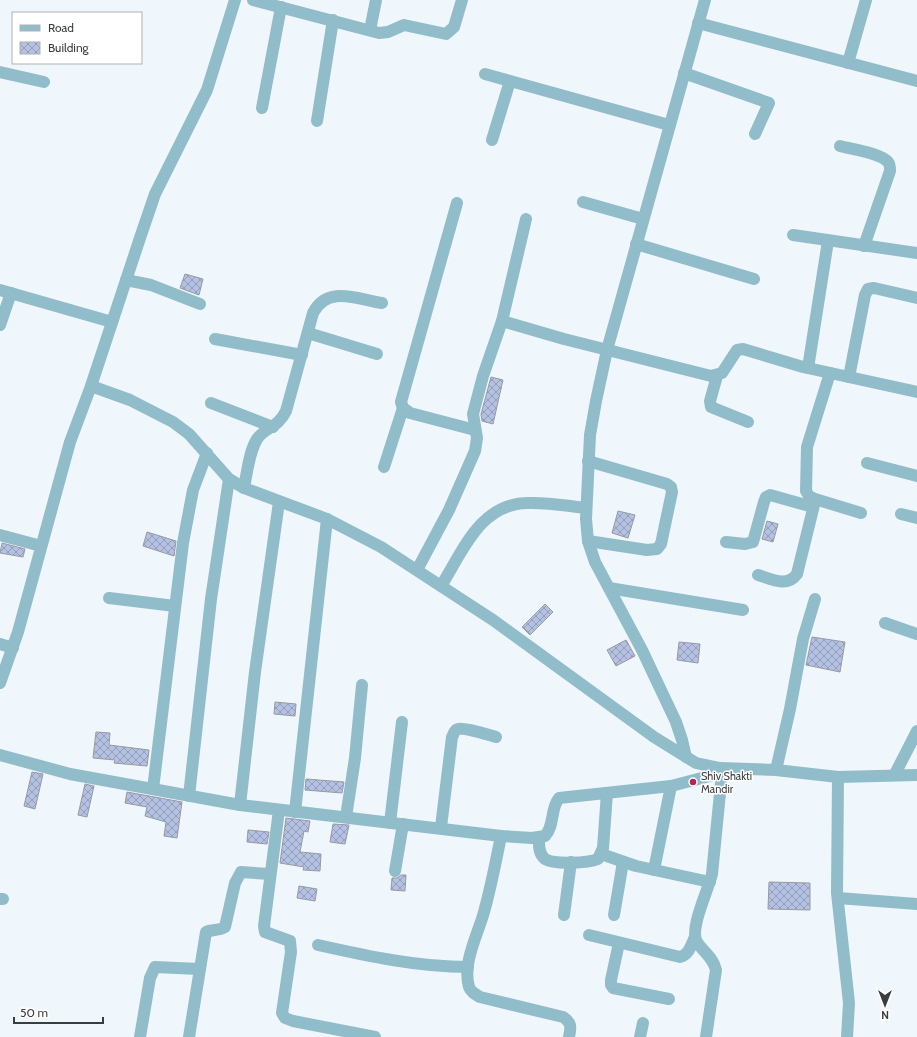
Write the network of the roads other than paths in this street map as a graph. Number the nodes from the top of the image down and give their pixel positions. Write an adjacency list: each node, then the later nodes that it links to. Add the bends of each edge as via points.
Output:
1 (235, 0): 34 (street, via 207,90 155,194)
2 (254, 0): 7 (street)
3 (376, 0): 10 (street)
4 (462, 0): 10 (street, via 454,27 446,34 404,25 384,33)
5 (705, 0): 9 (street)
6 (866, 0): 11 (street)
7 (281, 7): 8 (street); 18 (street)
8 (333, 20): 10 (street); 19 (street)
9 (698, 23): 11 (street); 13 (street)
10 (370, 30)
11 (848, 63): 17 (street)
12 (0, 72): 16 (street)
13 (684, 73): 20 (street); 21 (street, via 769,103)
14 (485, 74): 15 (street)
15 (510, 81): 20 (street); 22 (street)
16 (44, 82)
17 (917, 82)
18 (262, 108)
19 (317, 121)
20 (669, 125): 27 (street)
21 (755, 134)
22 (492, 140)
23 (840, 146): 31 (street, via 881,157 887,160 889,165 890,171)
24 (583, 202): 27 (street)
25 (457, 203): 54 (street, via 403,393)
26 (526, 219): 39 (street)
27 (643, 219): 30 (street)
28 (793, 234): 29 (street)
29 (828, 241): 31 (street); 47 (street)
30 (636, 244): 33 (street); 44 (street)
31 (864, 246): 32 (street)
32 (917, 253)
33 (754, 279)
34 (126, 280): 38 (street, via 151,285); 40 (street)
35 (5, 291): 40 (street); 41 (street)
36 (917, 298): 50 (street, via 874,288 868,289)
37 (382, 303): 42 (street, via 336,296 324,298 313,313)
38 (200, 304)
39 (502, 321): 44 (street); 57 (street, via 473,414)
40 (112, 322): 51 (street)
41 (0, 325)
42 (308, 333): 45 (street); 46 (street)
43 (215, 339): 46 (street)
44 (607, 350): 49 (street); 59 (street, via 596,401)
45 (377, 354)
46 (302, 355): 56 (street, via 286,411)
47 (808, 368): 48 (street); 49 (street, via 743,349 737,350 722,373)
48 (830, 373): 50 (street); 66 (street, via 806,447 806,491)
49 (717, 376): 55 (street, via 710,401 711,407)
50 (849, 377): 52 (street)
51 (91, 386): 58 (street, via 130,400 173,422); 75 (street, via 70,442)
52 (917, 392)
53 (211, 403): 56 (street)
54 (403, 408): 57 (street, via 428,419); 61 (street)
55 (748, 422)
56 (273, 427): 64 (street, via 256,440)
57 (475, 430): 76 (street, via 475,451 449,510)
58 (207, 453): 63 (street); 82 (street, via 193,490)
59 (588, 461): 67 (street); 73 (street, via 667,484 672,492 661,544 657,549 647,550)
60 (867, 463): 62 (street)
61 (384, 467)
62 (917, 476)
63 (229, 479): 64 (street); 104 (street, via 211,599)
64 (244, 488): 65 (street)
65 (279, 502): 71 (street); 105 (street, via 255,672)
66 (814, 503): 68 (street); 74 (street, via 770,495 764,502 753,542); 77 (street, via 794,578 783,582)
67 (586, 508): 73 (street); 78 (street, via 528,503 496,511 477,528)
68 (861, 513)
69 (901, 514): 70 (street)
70 (917, 518)
71 (327, 519): 76 (street, via 381,547); 107 (street)
72 (0, 535): 75 (street)
73 (588, 541): 79 (street, via 595,562)
74 (726, 542)
75 (41, 546): 87 (street)
76 (417, 570): 78 (street)
77 (758, 575)
78 (441, 586): 94 (street, via 494,620 654,737)
79 (609, 588): 83 (street); 94 (street, via 676,722)
80 (109, 598): 82 (street)
81 (815, 599): 96 (street, via 803,639)
82 (175, 606): 102 (street)
83 (743, 610)
84 (885, 623): 85 (street)
85 (917, 634)
86 (0, 644): 87 (street)
87 (13, 648): 88 (street)
88 (1, 677)
89 (362, 685): 108 (street)
90 (402, 722): 109 (street)
91 (917, 731): 98 (street)
92 (496, 737): 111 (street, via 464,729 455,731 452,737)
93 (0, 755): 102 (street, via 63,772)
94 (686, 757): 95 (street, via 708,766)
95 (736, 768): 96 (street); 97 (street)
96 (776, 770): 100 (street)
97 (722, 773): 101 (street); 120 (street)
98 (894, 774): 99 (street); 100 (street)
99 (917, 775)
100 (838, 777): 121 (street)
101 (671, 786): 103 (street); 117 (street)
102 (153, 789): 104 (street)
103 (607, 793): 113 (street, via 559,798 555,802 549,832); 114 (street)
104 (189, 796): 105 (street)
105 (240, 805): 106 (street)
106 (279, 810): 107 (street); 119 (street)
107 (295, 812): 108 (street)
108 (346, 818): 109 (street)
109 (390, 823): 110 (street)
110 (403, 824): 111 (street); 118 (street)
111 (441, 828): 112 (street)
112 (501, 836): 113 (street); 129 (street, via 488,898)
113 (539, 838): 115 (street, via 539,848 544,858)
114 (601, 854): 115 (street, via 598,859 591,862); 116 (street)
115 (571, 862): 123 (street)
116 (624, 862): 117 (street); 124 (street)
117 (654, 870): 120 (street)
118 (395, 871)
119 (270, 874): 130 (street, via 248,871 242,872 238,877 225,927 206,932); 135 (street, via 265,932 290,940 291,947 282,1013 285,1018)
120 (710, 882): 126 (street, via 696,922)
121 (838, 898): 122 (street); 139 (street, via 849,1003)
122 (917, 904)
123 (564, 915)
124 (614, 915)
125 (589, 935): 127 (street)
126 (695, 937): 127 (street, via 688,952 680,957); 138 (street, via 714,963 716,970)
127 (619, 943): 131 (street, via 611,980 613,988)
128 (318, 945): 129 (street, via 362,955)
129 (468, 967): 136 (street, via 469,988 473,993 563,1017 571,1026)
130 (199, 969): 133 (street, via 155,967 150,978); 134 (street)
131 (668, 1000)
132 (643, 1023): 137 (street)
133 (140, 1037)
134 (189, 1037)
135 (375, 1037)
136 (569, 1037)
137 (640, 1037)
138 (706, 1037)
139 (847, 1037)

